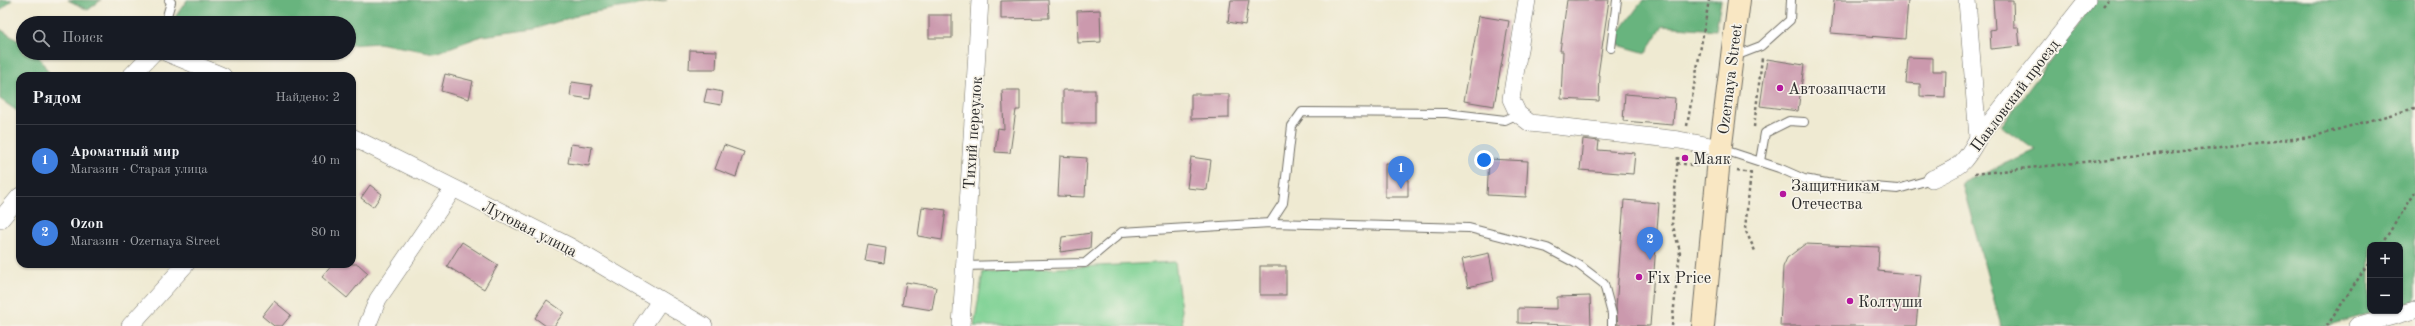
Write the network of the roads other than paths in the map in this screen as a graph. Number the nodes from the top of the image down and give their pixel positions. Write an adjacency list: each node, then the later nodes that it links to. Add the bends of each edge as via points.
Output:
1 (169, 0): 9 (lane, via 171,2)
2 (980, 0): 27 (street, Тихий переулок)
3 (1527, 0): 16 (street, via 1512,99)
4 (1617, 0): 10 (lane)
5 (1739, 0): 11 (main road, Ozernaya Street)
6 (1791, 0): 11 (lane, via 1790,20 1761,46)
7 (1967, 0): 18 (street)
8 (2087, 0): 18 (street, Павловский проезд)
9 (167, 16)
10 (1610, 48)
11 (1732, 57): 20 (main road, Ozernaya Street)
12 (146, 60): 14 (street)
13 (184, 60): 15 (street)
14 (135, 72)
15 (213, 72)
16 (1518, 114): 20 (street, via 1530,123); 26 (lane, via 1505,120 1446,113 1302,112 1292,126 1283,203)
17 (1804, 122): 21 (lane, via 1789,121 1765,133)
18 (1978, 138): 22 (street, Павловский проезд, via 1958,168)
19 (356, 139): 23 (street, Луговая улица)
20 (1720, 148): 21 (lane); 37 (main road, Ozernaya Street)
21 (1760, 161): 22 (lane, via 1804,179 1827,182 1898,189)
22 (1932, 179)
23 (453, 189): 29 (street, Луговая улица, via 569,246); 32 (street, via 378,299)
24 (16, 201): 25 (street)
25 (0, 220)
26 (1270, 223): 27 (lane, via 1122,232 1086,263); 36 (lane, via 1469,228 1547,248 1579,265 1604,284 1612,314)
27 (963, 266): 35 (street)
28 (182, 268): 31 (street)
29 (660, 301): 33 (street); 34 (street, Луговая улица)
30 (2415, 310): 38 (street)
31 (130, 326)
32 (367, 326)
33 (643, 326)
34 (704, 326)
35 (961, 326)
36 (1612, 326)
37 (1703, 326)
38 (2357, 326)

